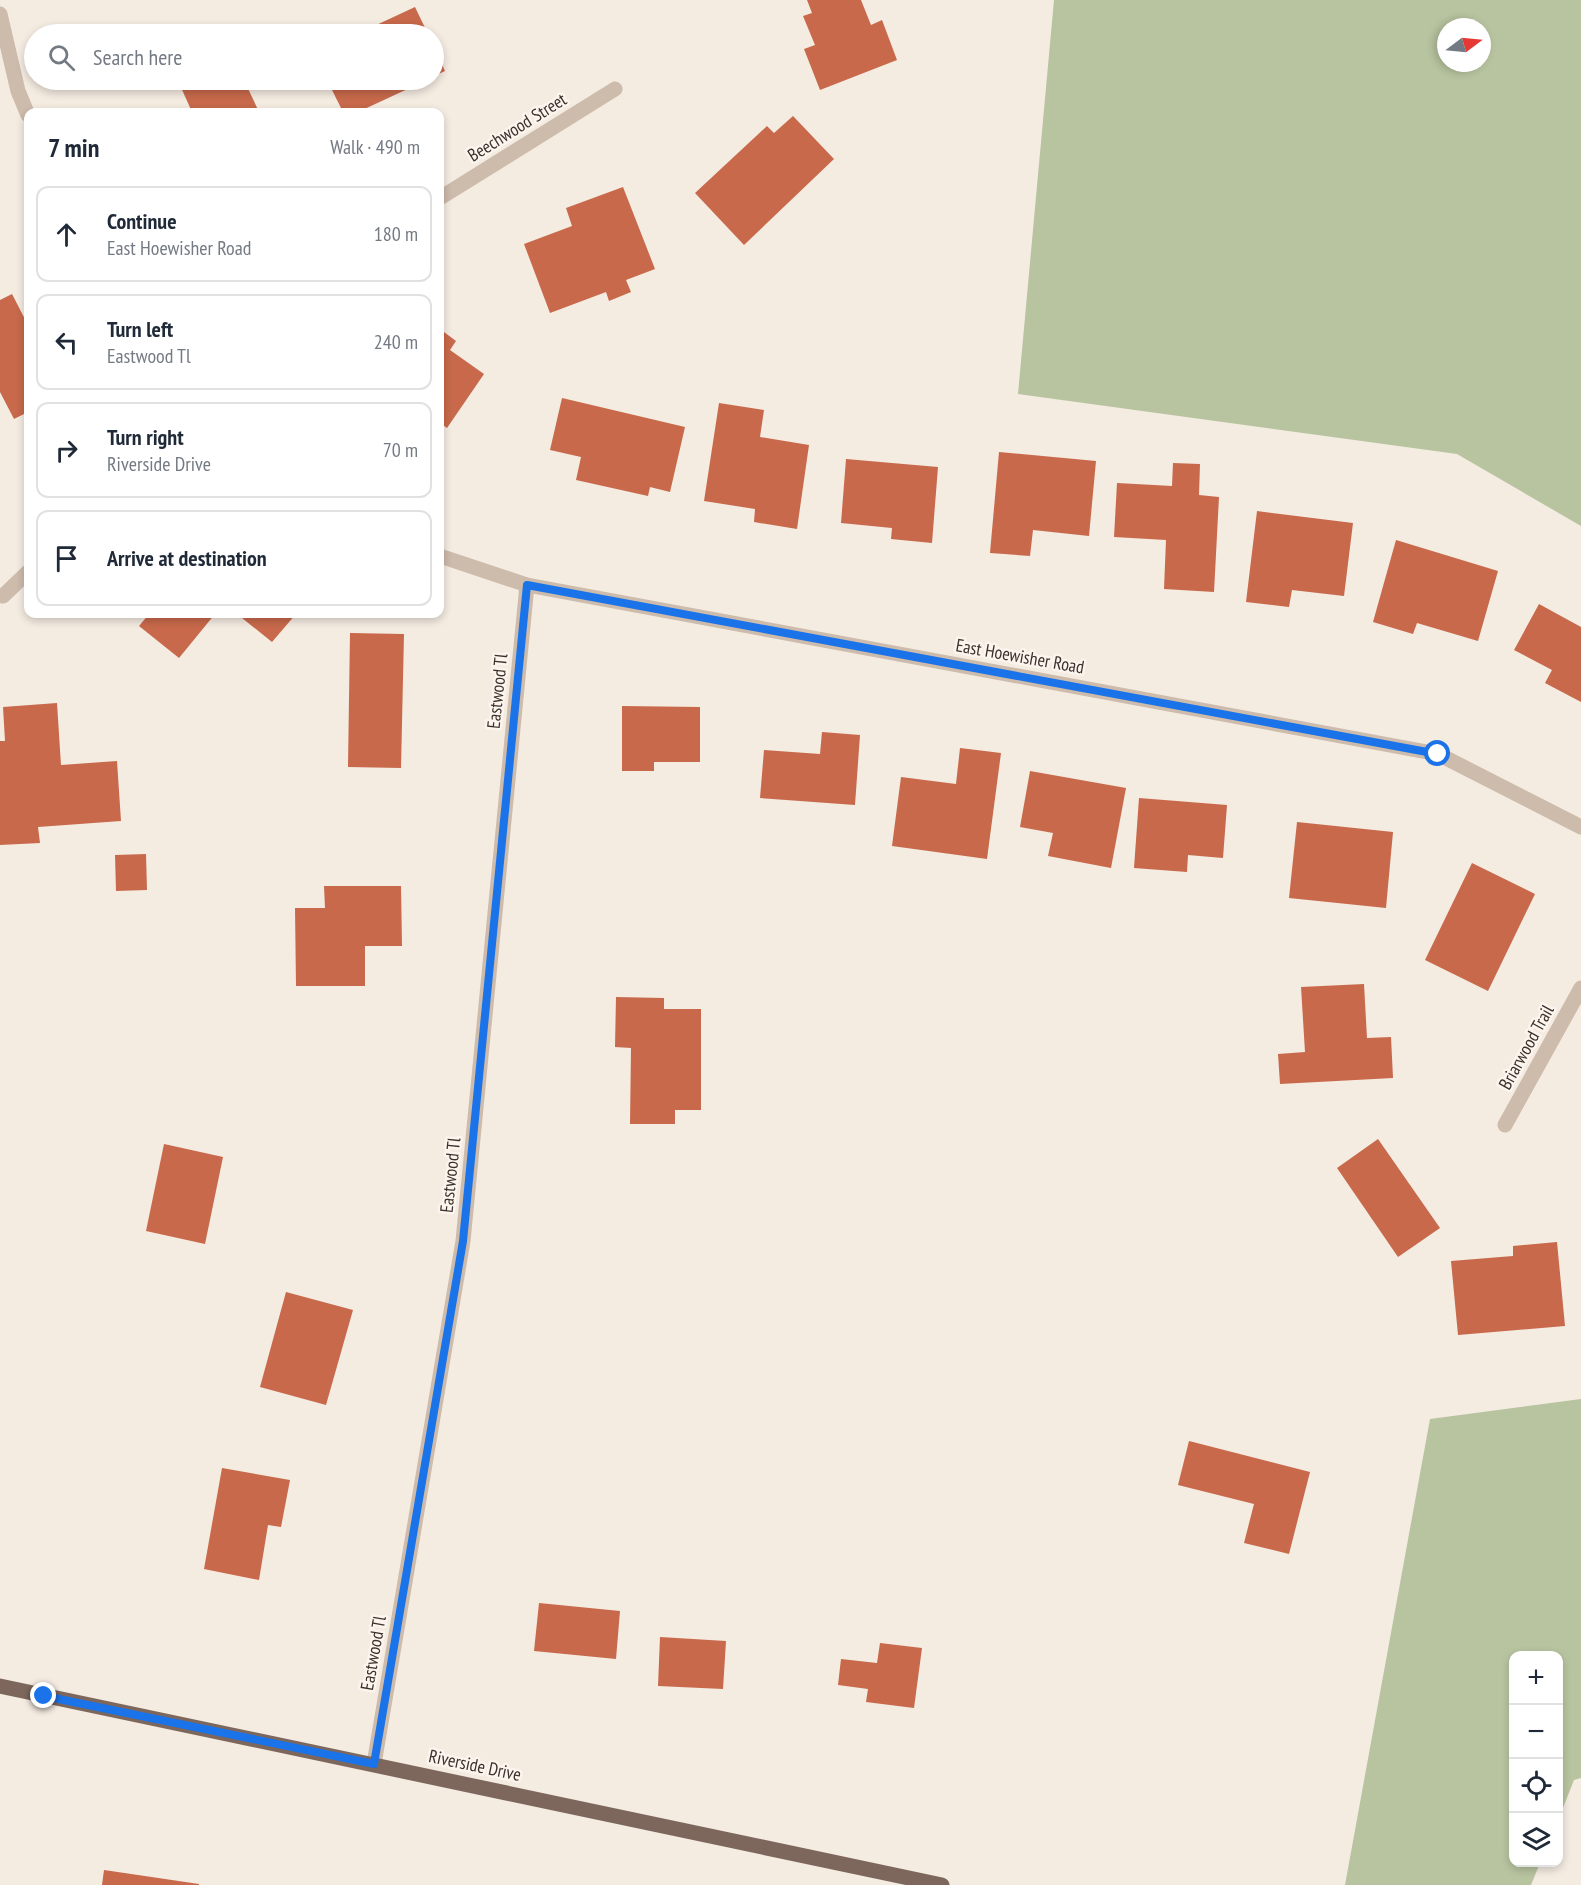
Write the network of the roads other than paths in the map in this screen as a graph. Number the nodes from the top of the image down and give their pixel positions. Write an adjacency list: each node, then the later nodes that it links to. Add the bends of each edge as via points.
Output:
1 (0, 14): 3 (street)
2 (615, 89): 4 (street, Beechwood Street)
3 (25, 108)
4 (444, 196)
5 (444, 557): 7 (street, East Hoewisher Road)
6 (24, 576): 8 (street)
7 (527, 585): 9 (street, East Hoewisher Road, via 1438,754); 13 (street, Eastwood Tl, via 463,1241)
8 (3, 596)
9 (1581, 827)
10 (1581, 988): 11 (street, Briarwood Trail)
11 (1505, 1125)
12 (0, 1686): 13 (main road, Riverside Drive)
13 (374, 1764): 14 (main road, Riverside Drive)
14 (942, 1885)

